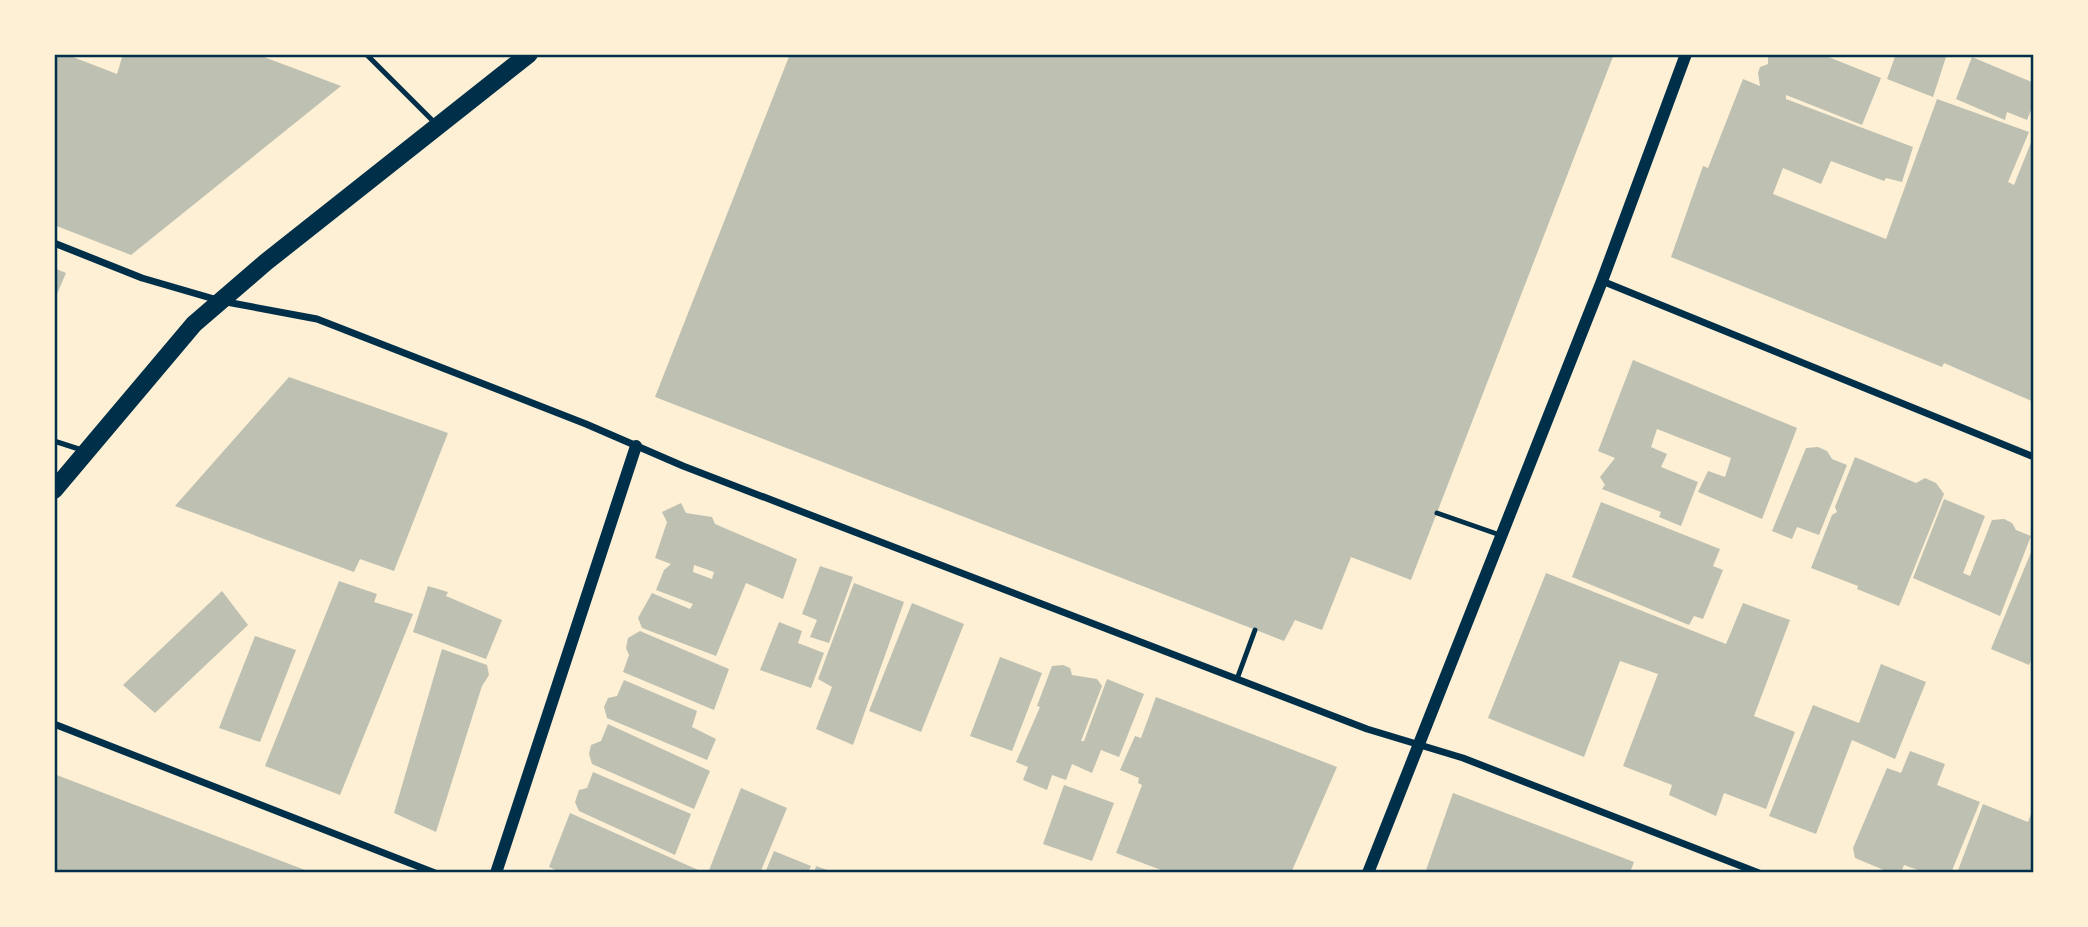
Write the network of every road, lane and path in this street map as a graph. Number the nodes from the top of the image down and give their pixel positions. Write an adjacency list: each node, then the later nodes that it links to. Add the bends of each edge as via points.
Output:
1 (366, 54): 4 (lane)
2 (529, 54): 4 (main road)
3 (1686, 54): 6 (street)
4 (439, 127): 7 (main road)
5 (54, 243): 7 (street, via 142,278)
6 (1602, 281): 11 (street); 14 (street)
7 (221, 301): 9 (street, via 317,319); 10 (main road, via 194,324)
8 (54, 441): 10 (lane)
9 (636, 446): 16 (street); 20 (street)
10 (85, 451): 12 (main road)
11 (2034, 457)
12 (54, 490)
13 (1437, 513): 14 (lane)
14 (1500, 535): 18 (street)
15 (1255, 630): 16 (lane)
16 (1237, 679): 18 (street)
17 (54, 724): 19 (street)
18 (1418, 745): 21 (street); 22 (street)
19 (435, 873)
20 (496, 873)
21 (1368, 873)
22 (1759, 873)

